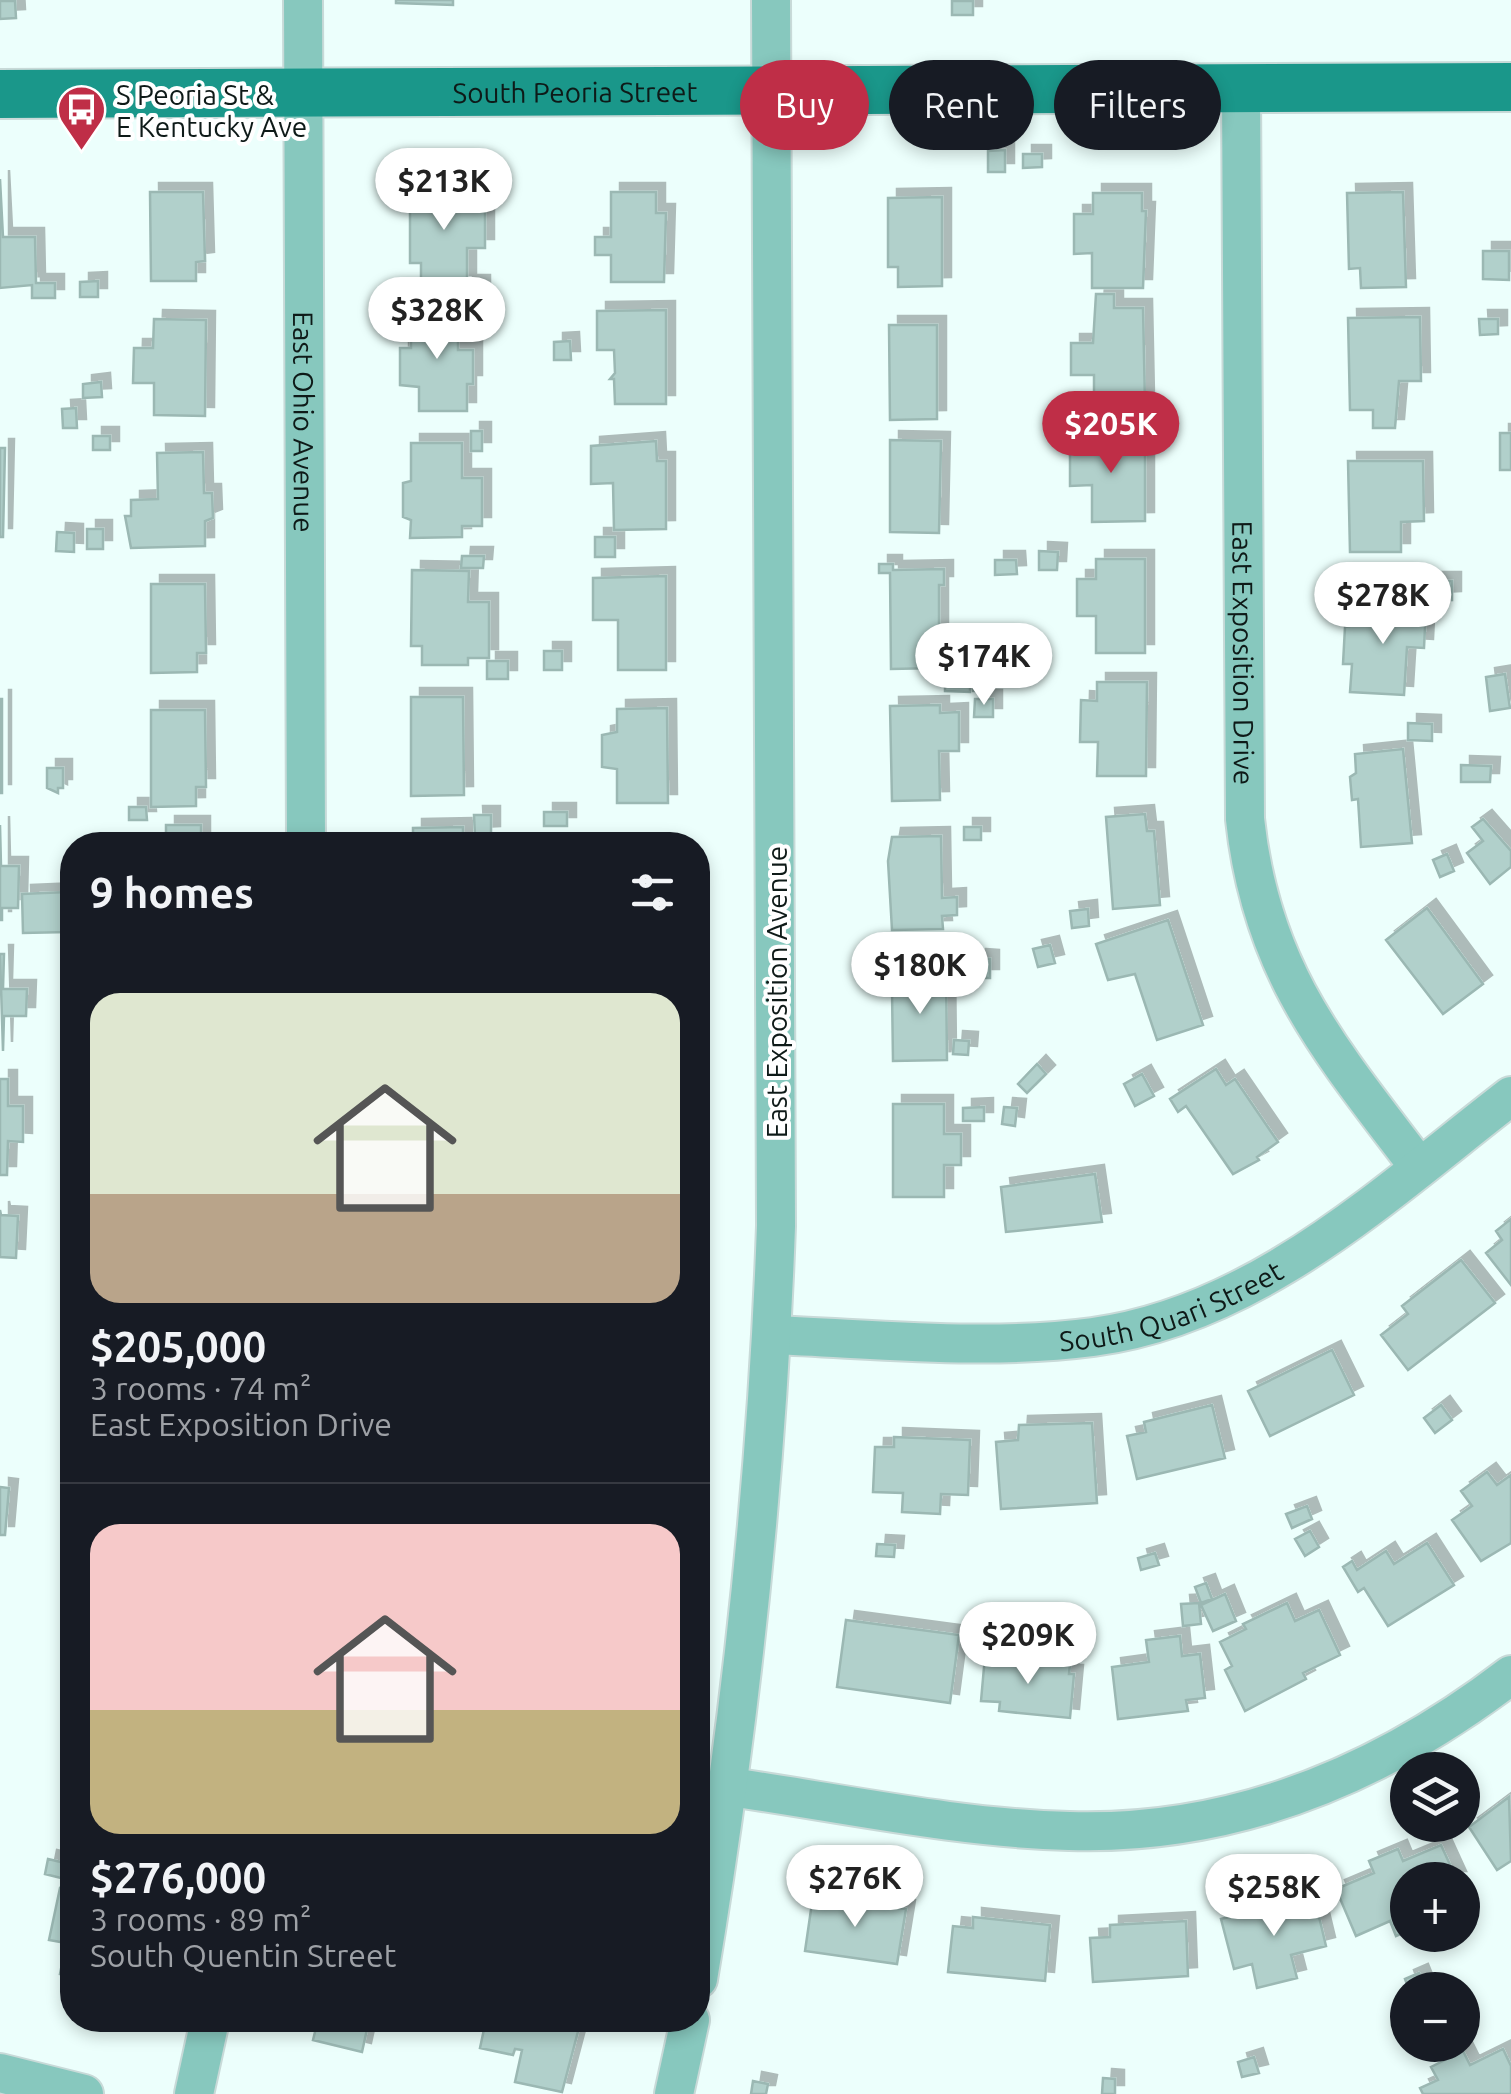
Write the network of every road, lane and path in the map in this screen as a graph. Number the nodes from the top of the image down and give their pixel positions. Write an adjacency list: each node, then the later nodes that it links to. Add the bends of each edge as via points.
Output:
1 (303, 0): 8 (street, East Ohio Avenue)
2 (771, 0): 3 (street, East Exposition Avenue)
3 (772, 60)
4 (1511, 87): 5 (main road, South Peoria Street)
5 (1241, 88): 7 (main road, South Peoria Street); 13 (street, East Exposition Drive, via 1250,863 1266,928 1292,990)
6 (740, 90): 8 (main road, South Peoria Street)
7 (869, 90)
8 (304, 92): 9 (main road, South Peoria Street); 11 (street, East Ohio Avenue)
9 (0, 94)
10 (772, 150): 14 (street, East Exposition Avenue)
11 (306, 832)
12 (1511, 1096): 13 (street, South Quari Street)
13 (1419, 1167): 14 (street, South Quari Street, via 1301,1256 1253,1284 1160,1321 1096,1337 1012,1344)
14 (772, 1334): 16 (street, East Exposition Avenue, via 756,1572)
15 (1511, 1675): 16 (street, via 1458,1716 1337,1782 1188,1822 1069,1831)
16 (730, 1787): 17 (street, East Exposition Avenue)
17 (710, 1907)
18 (207, 2032): 22 (street)
19 (687, 2032): 23 (street)
20 (0, 2074): 21 (street)
21 (84, 2094)
22 (194, 2094)
23 (674, 2094)

